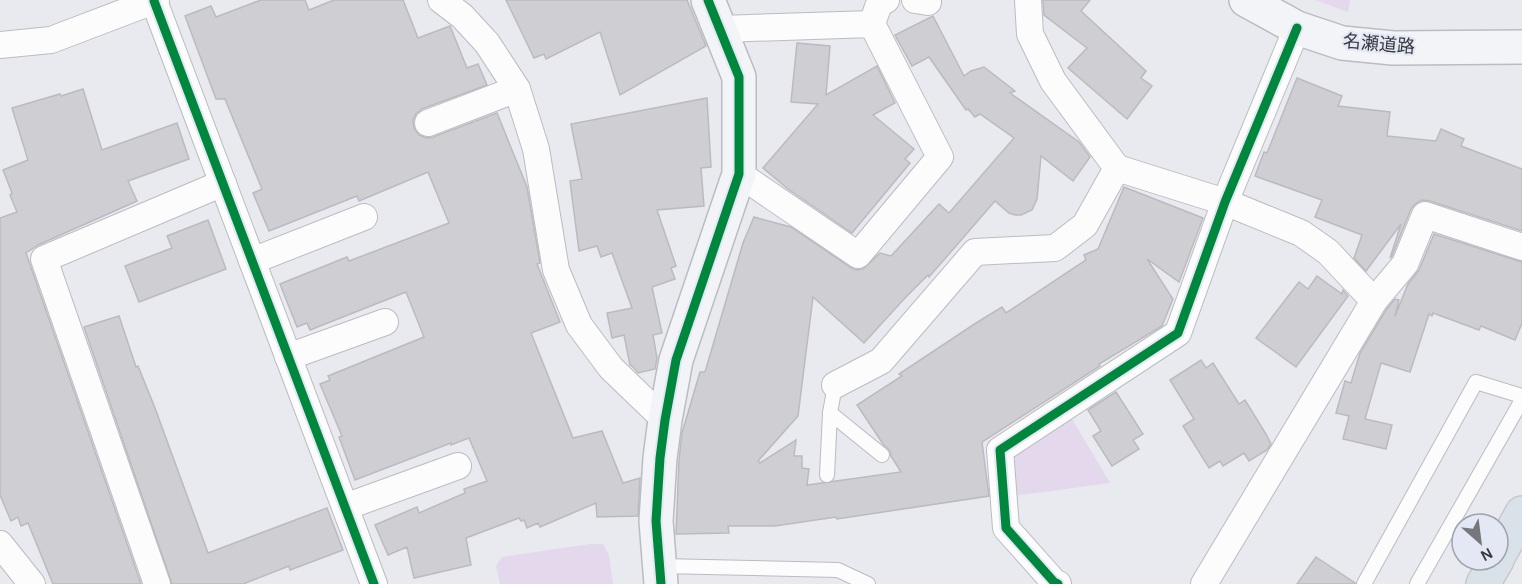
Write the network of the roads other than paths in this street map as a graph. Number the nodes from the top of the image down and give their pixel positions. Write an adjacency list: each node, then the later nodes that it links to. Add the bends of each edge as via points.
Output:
1 (441, 0): 11 (street, via 487,43)
2 (886, 0): 7 (street, via 879,4)
3 (1028, 0): 13 (street, via 1030,34 1053,81)
4 (1246, 0): 8 (street, 名瀬道路)
5 (155, 1): 9 (street, via 51,40); 15 (street)
6 (714, 14): 7 (street); 14 (street, via 739,77)
7 (872, 24): 14 (street, via 940,157 858,255)
8 (1297, 28): 10 (street, 名瀬道路, via 1342,43 1394,48); 16 (street)
9 (0, 45)
10 (1522, 47)
11 (517, 89): 12 (street); 26 (street, via 536,149 556,270 579,325 611,369)
12 (428, 123)
13 (1117, 168): 16 (street); 23 (street, via 1085,225 1054,248 975,252 881,361)
14 (739, 174): 26 (street, via 676,360)
15 (223, 183): 19 (street); 36 (street, via 44,259)
16 (1225, 202): 20 (street, via 1301,233 1328,252); 39 (street, via 1178,333 1000,450 1006,528)
17 (364, 217): 19 (street)
18 (1522, 246): 20 (street, via 1425,215 1405,264)
19 (252, 261): 22 (street)
20 (1374, 301): 40 (street)
21 (385, 322): 22 (street)
22 (288, 357): 30 (street)
23 (835, 385): 25 (lane)
24 (1522, 398): 41 (lane, via 1476,382); 42 (lane)
25 (830, 412): 27 (lane); 29 (lane)
26 (665, 420): 34 (street, via 656,521)
27 (882, 455)
28 (458, 466): 30 (street)
29 (827, 475)
30 (345, 507): 37 (street)
31 (1522, 513): 32 (highway)
32 (1510, 535)
33 (0, 544): 35 (street)
34 (660, 575): 38 (lane, via 838,570)
35 (32, 584)
36 (157, 584)
37 (374, 584)
38 (868, 584)
39 (1058, 584)
40 (1204, 584)
41 (1364, 584)
42 (1417, 584)

